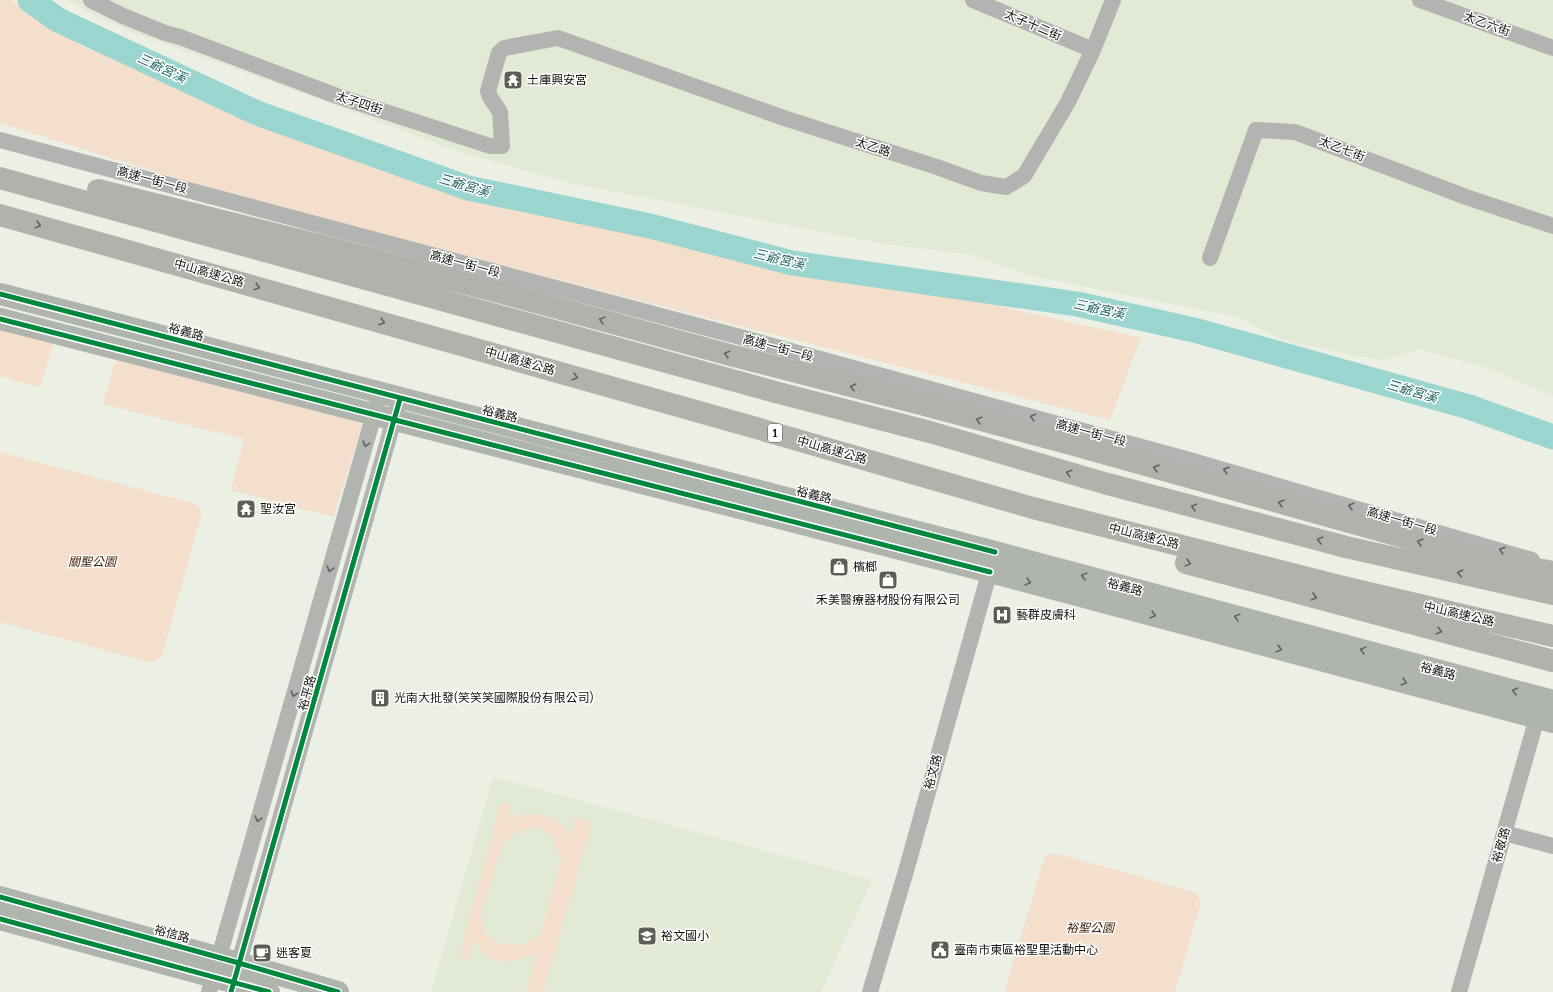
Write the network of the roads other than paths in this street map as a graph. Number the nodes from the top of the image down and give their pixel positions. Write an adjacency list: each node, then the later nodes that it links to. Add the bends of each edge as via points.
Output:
1 (91, 0): 5 (street, 太子四街, via 165,33 337,96 490,146 502,146 500,112 488,91 499,53 504,48)
2 (973, 0): 7 (street, 太子十二街)
3 (1113, 0): 7 (street, 太乙路)
4 (1420, 0): 6 (street, 太乙六街)
5 (534, 42): 7 (street, 太乙路, via 558,38 788,119 981,183 1006,187 1024,176 1068,102)
6 (1553, 48)
7 (1093, 50)
8 (0, 140): 21 (street, 高速一街一段, one-way to 8, via 1186,459 744,338)
9 (0, 167): 19 (highway, one-way to 9, via 1071,444 492,290)
10 (0, 178): 24 (highway, one-way to 10, via 1346,547 1104,483 930,432 774,392)
11 (0, 215): 18 (highway, 中山高速公路 / 1, one-way to 18)
12 (1553, 226): 13 (street, 太乙七街, via 1466,197 1295,132 1256,130)
13 (1210, 258)
14 (0, 294): 16 (street, 裕義路)
15 (0, 319): 17 (street, 裕義路)
16 (390, 396): 17 (street, 裕平路); 20 (street, 裕義路)
17 (384, 417): 20 (street, 裕義路); 32 (street, 裕平路, one-way to 32); 32 (street, 裕平路, via 312,712)
18 (1033, 508): 25 (highway, 中山高速公路 / 1, via 1335,585); 26 (highway, one-way to 26, via 1116,544)
19 (1478, 558): 22 (highway); 23 (highway)
20 (992, 562): 27 (street, 裕義路); 35 (street, 裕文路)
21 (1553, 566)
22 (1553, 572)
23 (1553, 577)
24 (1553, 594)
25 (1553, 636)
26 (1553, 661)
27 (1546, 710): 28 (street, 裕敬路)
28 (1504, 834): 29 (street); 36 (street, 裕敬路)
29 (1553, 846)
30 (0, 898): 32 (street, 裕信路)
31 (0, 920): 32 (street, 裕信路, via 136,957)
32 (224, 977): 33 (street, 裕信路); 34 (street, 裕信路)
33 (269, 992)
34 (338, 992)
35 (870, 992)
36 (1459, 992)

